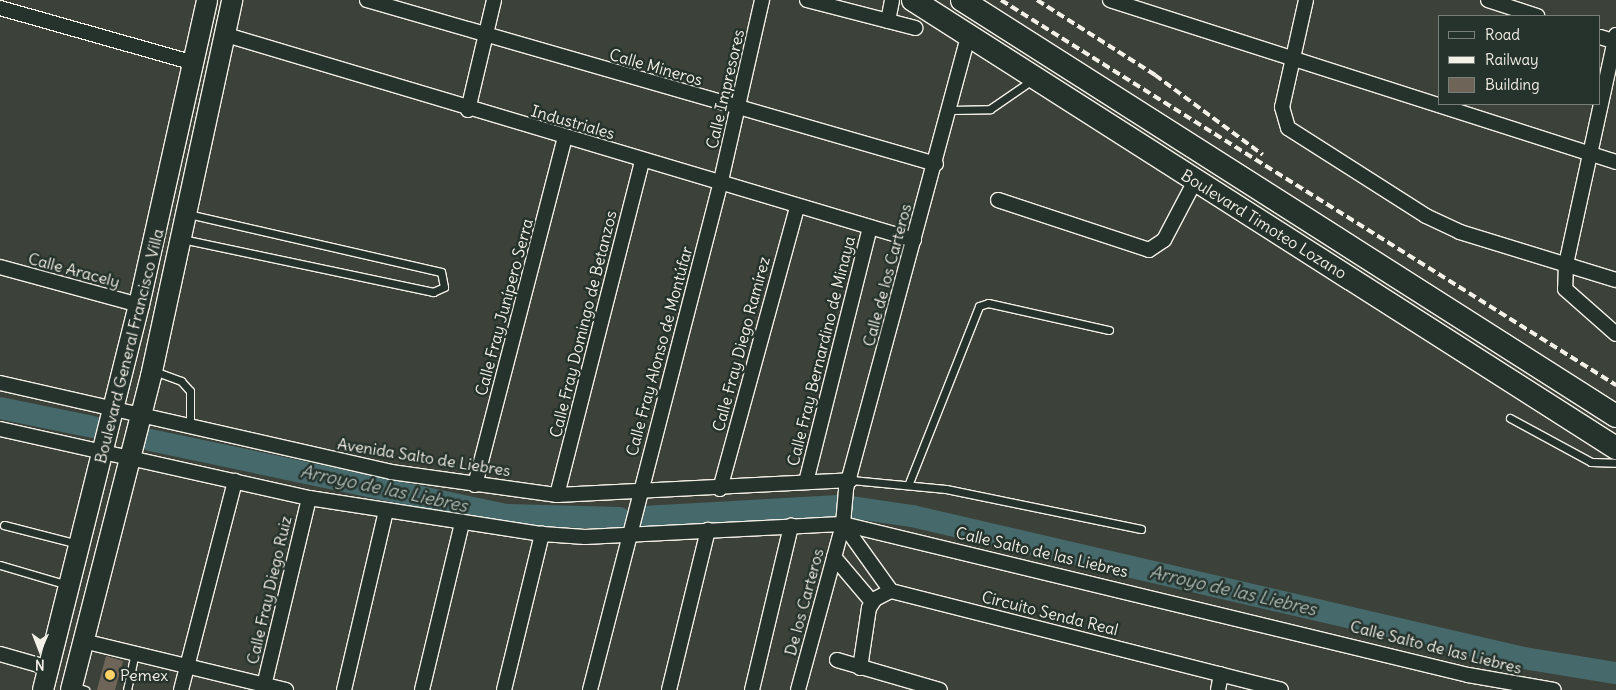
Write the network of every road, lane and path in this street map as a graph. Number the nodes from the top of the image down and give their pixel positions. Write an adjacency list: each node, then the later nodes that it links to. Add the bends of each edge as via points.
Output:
1 (207, 0): 23 (main road, Boulevard General Francisco Villa)
2 (232, 0): 17 (main road, Boulevard General Francisco Villa)
3 (367, 0): 18 (street, Calle Mineros)
4 (494, 0): 18 (street)
5 (762, 0): 27 (street, Calle Impresores)
6 (807, 0): 15 (street)
7 (892, 0): 15 (street)
8 (913, 0): 19 (main road, Boulevard Timoteo Lozano)
9 (962, 0): 52 (main road, Boulevard Timoteo Lozano)
10 (1110, 0): 22 (street)
11 (1306, 0): 22 (street)
12 (1488, 0): 14 (street)
13 (0, 8): 23 (street)
14 (1534, 15)
15 (888, 21): 16 (street)
16 (915, 28)
17 (223, 34): 28 (street, Industriales); 39 (main road, Boulevard General Francisco Villa)
18 (486, 35): 27 (street, Calle Mineros); 28 (street)
19 (968, 36): 24 (main road, Boulevard Timoteo Lozano); 29 (street, Calle de los Carteros)
20 (1601, 37): 21 (street)
21 (1615, 40): 31 (street)
22 (1292, 55): 25 (street); 43 (street, via 1282,107 1288,128 1426,216 1460,232)
23 (192, 62): 46 (main road, Boulevard General Francisco Villa)
24 (1034, 78): 29 (lane, via 990,109); 35 (main road, Boulevard Timoteo Lozano)
25 (1438, 103)
26 (1444, 105): 31 (street)
27 (739, 109): 34 (street, Calle Mineros); 36 (street, Calle Impresores)
28 (468, 110): 30 (street, Industriales)
29 (951, 110): 34 (street, Calle de los Carteros)
30 (565, 138): 32 (street, Industriales); 64 (street, Calle Fray Junípero Serra)
31 (1592, 154): 33 (street); 43 (street)
32 (642, 161): 36 (street, Industriales); 67 (street, Calle Fray Domingo de Betanzos)
33 (1616, 162)
34 (936, 164): 42 (street, Calle de los Carteros)
35 (1195, 182): 37 (street, via 1164,240 1149,250); 58 (main road, Boulevard Timoteo Lozano)
36 (720, 185): 38 (street, Industriales); 68 (street, Calle Fray Alonso de Montúfar)
37 (998, 200)
38 (796, 208): 40 (street, Industriales); 66 (street, Calle Fray Diego Ramírez)
39 (186, 213): 41 (main road, Boulevard General Francisco Villa); 41 (lane, via 442,272 444,287 432,292)
40 (870, 228): 42 (street, Industriales); 62 (street, Calle Fray Bernardino de Minaya)
41 (181, 238): 49 (main road, Boulevard General Francisco Villa)
42 (914, 240): 65 (street, Calle de los Carteros)
43 (1566, 264): 45 (street); 48 (street, via 1566,293)
44 (0, 268): 46 (street, Calle Aracely)
45 (1616, 280)
46 (140, 305): 51 (main road, Boulevard General Francisco Villa)
47 (1108, 330): 63 (lane, via 988,303 978,306)
48 (1616, 334)
49 (152, 370): 53 (main road, Boulevard General Francisco Villa); 55 (lane, via 180,381 190,391)
50 (0, 383): 51 (street, Avenida Salto de Liebres)
51 (113, 411): 53 (street, Avenida Salto de Liebres); 57 (main road, Boulevard General Francisco Villa)
52 (1616, 416)
53 (140, 418): 55 (street, Avenida Salto de Liebres); 59 (main road, Boulevard General Francisco Villa)
54 (1510, 418): 60 (lane, via 1591,462)
55 (190, 425): 64 (street, Avenida Salto de Liebres, via 302,454)
56 (0, 429): 57 (street)
57 (104, 446): 59 (street); 79 (main road, Boulevard General Francisco Villa)
58 (1616, 448)
59 (131, 451): 61 (street); 85 (main road, Boulevard General Francisco Villa)
60 (1616, 463)
61 (235, 481): 69 (street); 89 (street)
62 (806, 482): 65 (street, Avenida Salto de Liebres); 66 (street, Avenida Salto de Liebres)
63 (909, 483): 65 (lane); 75 (lane)
64 (474, 485): 67 (street, Avenida Salto de Liebres)
65 (848, 485): 71 (street, Calle de los Carteros)
66 (720, 489): 68 (street, Avenida Salto de Liebres)
67 (557, 495): 68 (street, Avenida Salto de Liebres)
68 (640, 496): 76 (street, Calle Fray Alonso de Montúfar)
69 (308, 498): 70 (street); 93 (street, Calle Fray Diego Ruiz)
70 (386, 511): 72 (street); 99 (street)
71 (844, 519): 74 (street); 80 (street, De los Carteros); 83 (street); 109 (street, Calle Salto de las Liebres, via 1468,675)
72 (462, 524): 78 (street); 100 (street)
73 (4, 525): 79 (lane)
74 (791, 526): 77 (street); 104 (street)
75 (1141, 529)
76 (632, 530): 77 (street); 78 (street); 102 (street, Calle Fray Alonso de Montúfar)
77 (708, 530): 103 (street)
78 (542, 534): 101 (street)
79 (80, 545): 82 (main road, Boulevard General Francisco Villa)
80 (834, 557): 84 (street); 105 (street, De los Carteros)
81 (0, 565): 82 (lane)
82 (71, 585): 90 (main road, Boulevard General Francisco Villa)
83 (891, 591): 84 (street); 92 (street, Circuito Senda Real)
84 (872, 602): 91 (street)
85 (83, 641): 86 (street); 94 (main road, Boulevard General Francisco Villa)
86 (135, 653): 89 (street); 96 (lane)
87 (0, 654): 90 (street)
88 (837, 660): 91 (street)
89 (187, 665): 93 (street); 97 (street)
90 (50, 668): 95 (main road, Boulevard General Francisco Villa)
91 (860, 668): 106 (street)
92 (1221, 674): 107 (street); 108 (street, Circuito Senda Real)
93 (264, 687): 98 (street)
94 (76, 689)
95 (44, 690)
96 (127, 690)
97 (182, 690)
98 (286, 690)
99 (344, 690)
100 (422, 690)
101 (504, 690)
102 (590, 690)
103 (669, 690)
104 (752, 690)
105 (798, 690)
106 (940, 690)
107 (1218, 690)
108 (1281, 690)
109 (1554, 690)

